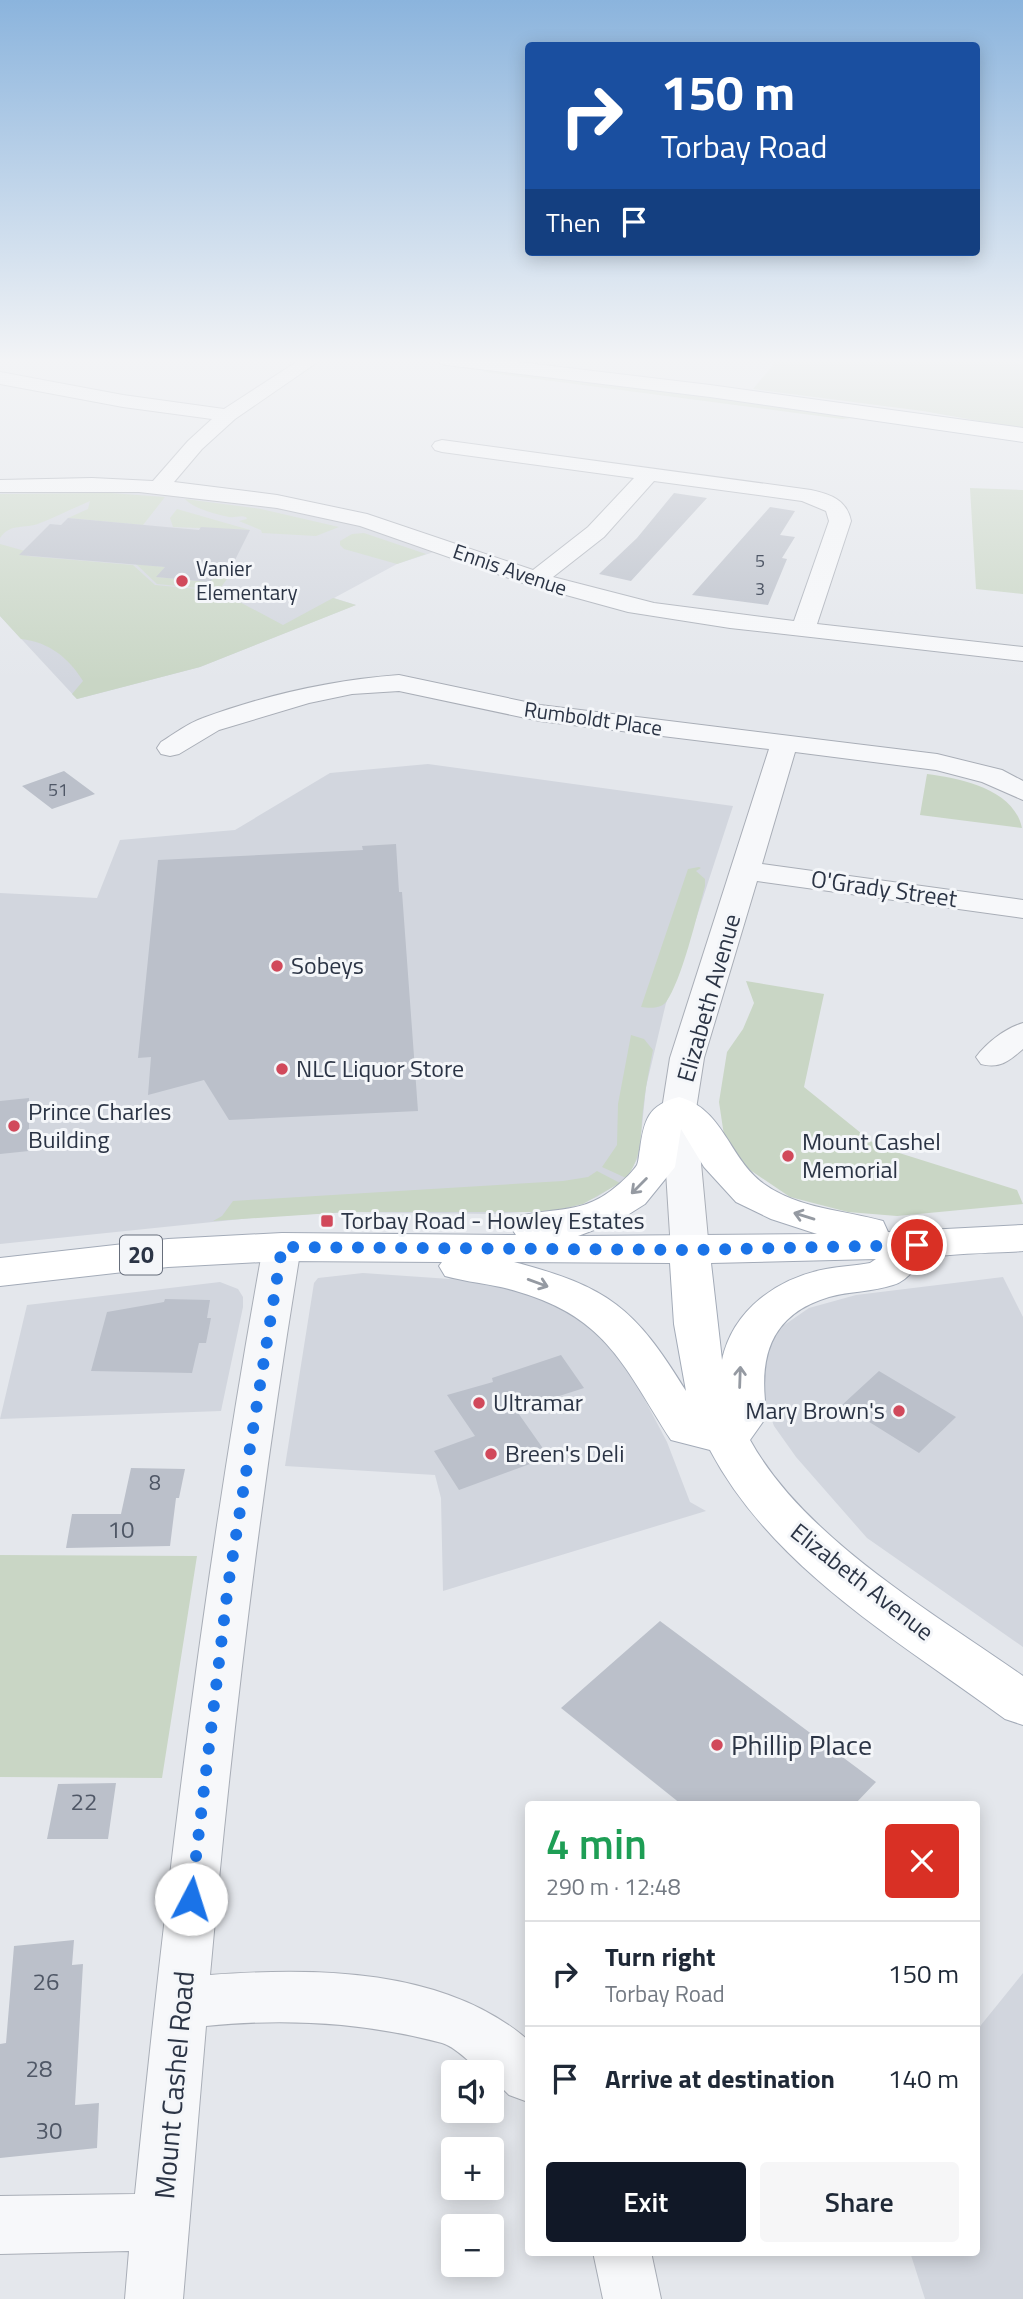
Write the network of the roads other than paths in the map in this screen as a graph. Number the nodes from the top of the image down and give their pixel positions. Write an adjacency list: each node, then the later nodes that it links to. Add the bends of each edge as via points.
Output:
1 (177, 466): 5 (street)
2 (591, 466): 3 (street)
3 (648, 474): 6 (street, via 587,543); 7 (street, via 786,492 834,506 840,521)
4 (0, 486): 5 (street, Ennis Avenue)
5 (159, 487): 6 (street, Ennis Avenue, via 276,501 367,521)
6 (534, 579): 7 (street, Ennis Avenue, via 648,609)
7 (803, 629): 8 (street, Ennis Avenue)
8 (1023, 654)
9 (784, 744): 10 (street, Rumboldt Place, via 540,713 421,686 374,683 331,689 210,724); 11 (street, Rumboldt Place, via 965,768); 12 (street, Elizabeth Avenue)
10 (170, 748)
11 (1023, 793)
12 (744, 870): 13 (street, O'Grady Street); 16 (street, Elizabeth Avenue, via 694,1029)
13 (1023, 909)
14 (1023, 1033): 15 (street)
15 (993, 1057)
16 (679, 1109): 18 (main road, one-way to 16, via 762,1201 734,1178 702,1126); 19 (main road, one-way to 19, via 663,1122 656,1167 631,1195 604,1212 562,1226 461,1226); 21 (street, Elizabeth Avenue)
17 (1023, 1238): 18 (main road, 20)
18 (917, 1245): 21 (main road, 20); 23 (main road, one-way to 18, via 745,1416 739,1371 744,1346 772,1311 820,1285 882,1275)
19 (429, 1246): 20 (main road, 20); 21 (main road, 20); 23 (main road, one-way to 23, via 456,1265 535,1281 589,1307 633,1343 687,1428)
20 (282, 1247): 22 (main road, 20, via 168,1253); 25 (street, Mount Cashel Road, via 228,1586 195,1846)
21 (690, 1250): 23 (main road, Elizabeth Avenue, via 691,1307 701,1359)
22 (0, 1272)
23 (726, 1437): 24 (main road, Elizabeth Avenue, via 762,1497 812,1548)
24 (1023, 1704)
25 (182, 2003): 26 (street, via 252,1996 343,1997 412,2010 461,2023); 27 (street, Mount Cashel Road)
26 (525, 2073)
27 (161, 2222): 28 (street); 30 (street, Mount Cashel Road)
28 (0, 2224)
29 (623, 2256): 31 (street)
30 (155, 2299)
31 (632, 2299)

